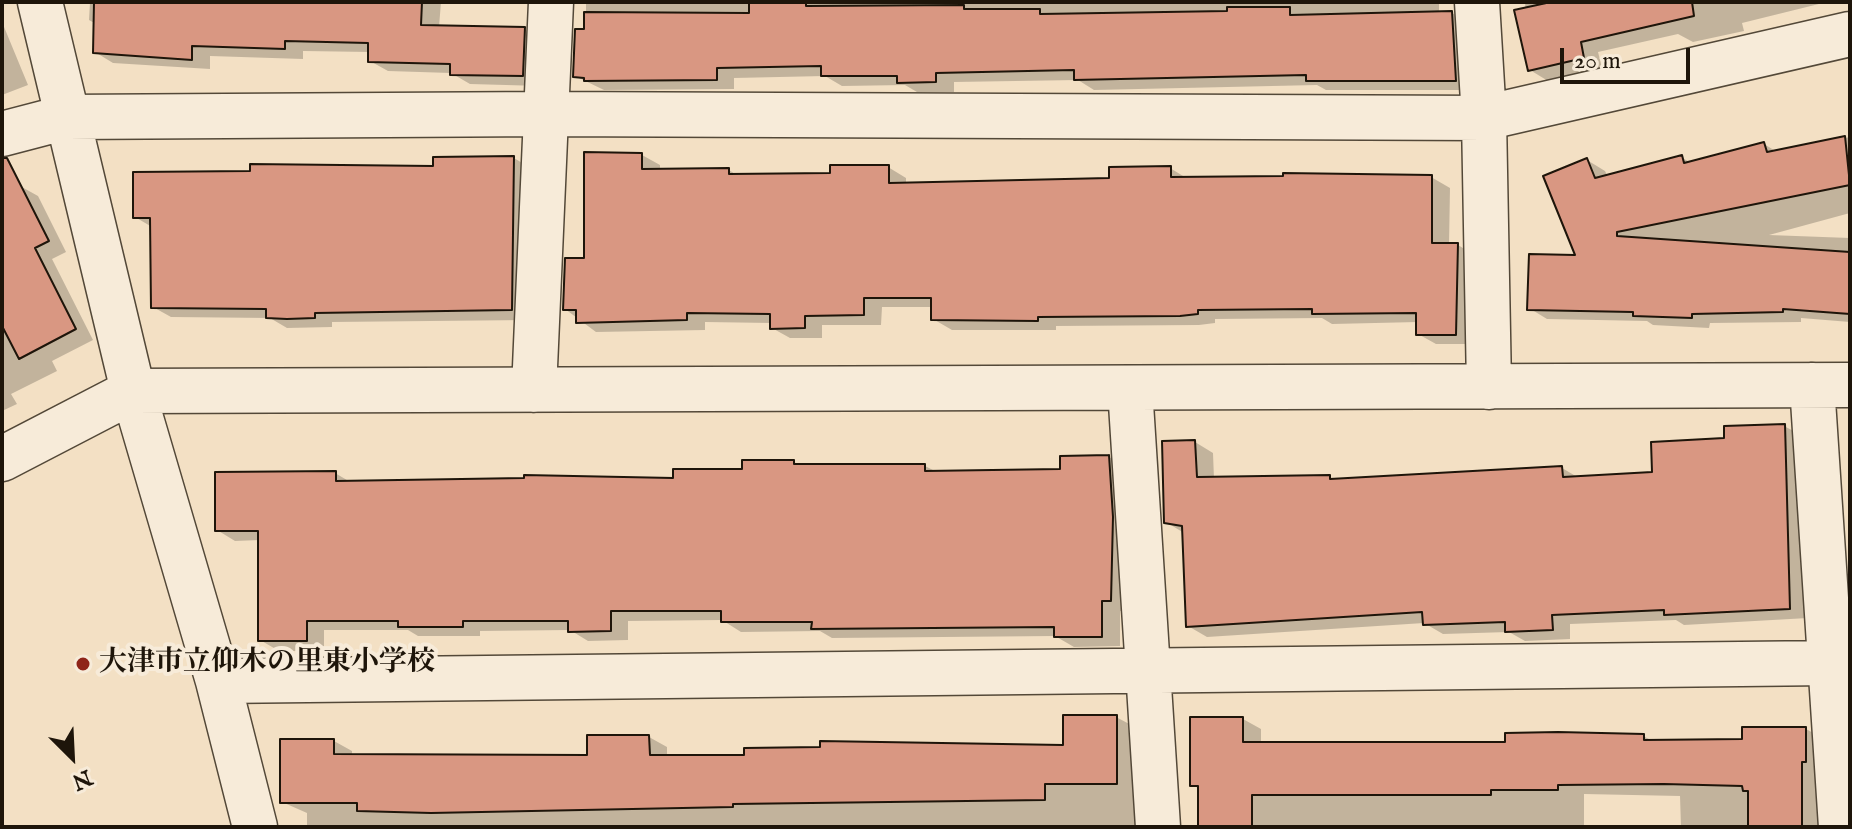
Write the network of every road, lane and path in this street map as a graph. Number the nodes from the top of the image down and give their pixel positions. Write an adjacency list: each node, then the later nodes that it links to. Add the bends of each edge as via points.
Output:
1 (40, 2): 6 (street)
2 (551, 2): 5 (street)
3 (1477, 2): 7 (street)
4 (1850, 34): 7 (street)
5 (546, 114): 6 (street); 7 (street); 12 (street)
6 (67, 117): 8 (street); 13 (street)
7 (1484, 118): 10 (street)
8 (2, 134)
9 (1831, 385): 10 (street); 15 (street)
10 (1489, 387): 11 (street)
11 (1130, 388): 12 (street); 16 (street)
12 (534, 390): 13 (street)
13 (133, 391): 14 (street); 17 (street)
14 (2, 459)
15 (1830, 663): 16 (street); 20 (street)
16 (1148, 673): 17 (street); 19 (street)
17 (218, 681): 18 (street)
18 (255, 827)
19 (1158, 827)
20 (1841, 827)

